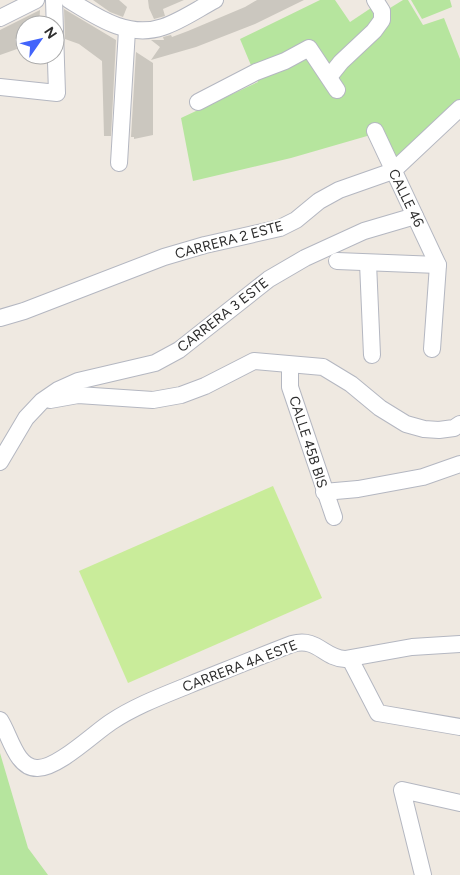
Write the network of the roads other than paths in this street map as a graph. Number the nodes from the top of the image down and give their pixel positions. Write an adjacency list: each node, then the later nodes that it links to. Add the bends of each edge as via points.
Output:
1 (36, 0): 6 (street)
2 (54, 0): 8 (street, via 57,93)
3 (69, 0): 7 (street, via 98,18)
4 (215, 0): 7 (street, via 164,27)
5 (375, 0): 9 (street, via 382,11 382,20 341,62 333,84 309,48)
6 (0, 18)
7 (127, 30): 12 (street)
8 (0, 87)
9 (198, 102)
10 (460, 108): 13 (street, CARRERA 2 ESTE)
11 (375, 131): 13 (street, CALLE 46)
12 (119, 164)
13 (393, 171): 14 (street, CALLE 46); 18 (street, CARRERA 2 ESTE, via 338,190 280,228 164,257)
14 (415, 216): 17 (street, CALLE 46); 22 (street, CARRERA 3 ESTE, via 364,231 305,258 269,279 179,350 155,363 78,381)
15 (338, 261): 16 (street)
16 (368, 263): 17 (street); 20 (street)
17 (438, 265): 19 (street)
18 (0, 318)
19 (432, 349)
20 (372, 355)
21 (290, 365): 22 (street, via 254,361 206,386 153,400 78,396); 23 (street, via 323,368 406,424 424,430 454,428); 26 (street, CALLE 45B BIS, via 290,387)
22 (42, 401): 24 (street, CARRERA 3 ESTE, via 26,418)
23 (460, 424)
24 (0, 462)
25 (460, 464): 26 (street, via 423,477 358,490)
26 (324, 492): 27 (street, CALLE 45B BIS)
27 (334, 517)
28 (460, 644): 29 (street, CARRERA 4A ESTE, via 412,647)
29 (350, 658): 30 (street, CARRERA 4A ESTE, via 340,659 308,642 292,644 142,704 52,764 37,768 27,766 19,759); 31 (street, via 378,712)
30 (0, 720)
31 (460, 727)
32 (460, 803): 33 (street, via 402,790)
33 (423, 875)

